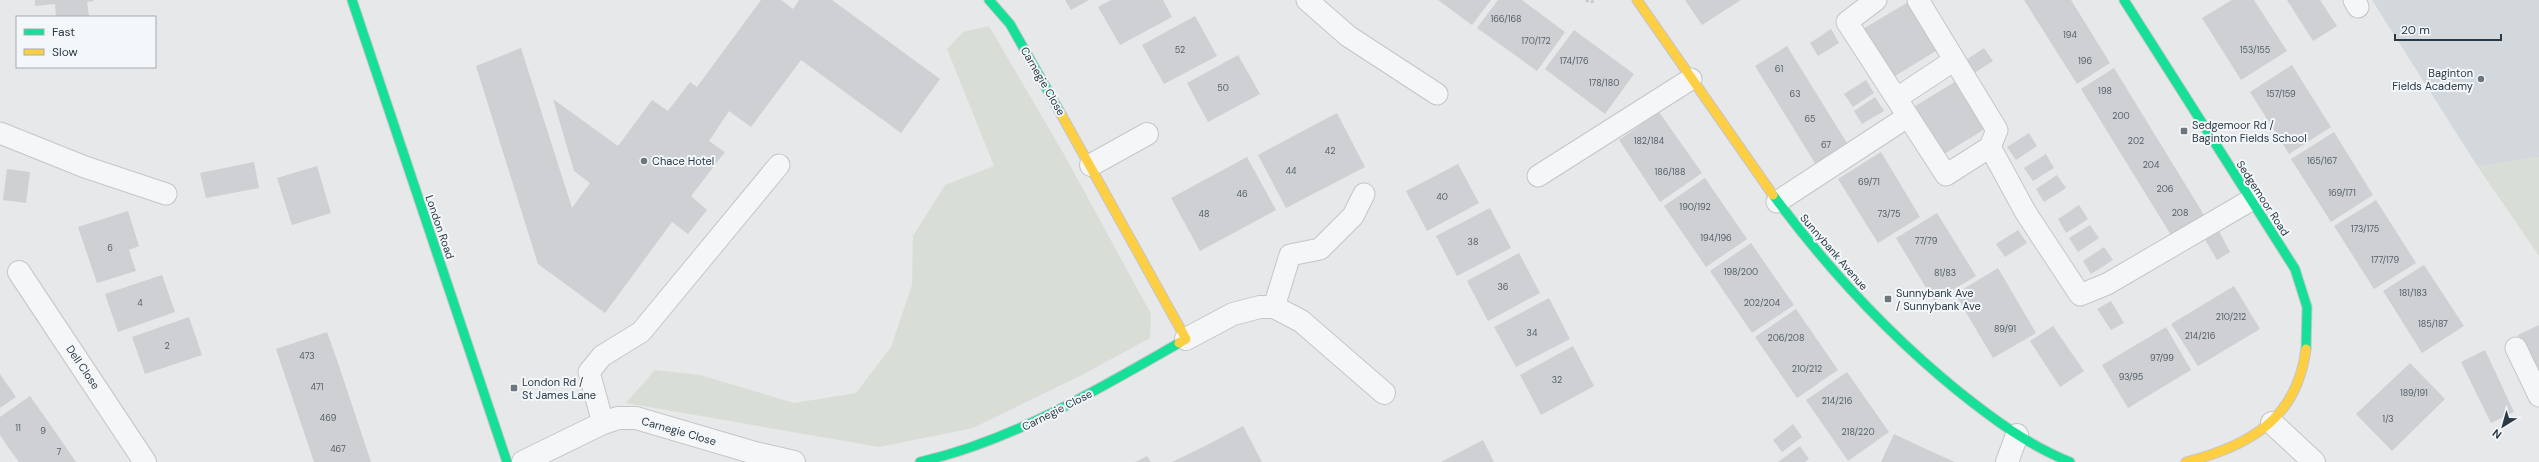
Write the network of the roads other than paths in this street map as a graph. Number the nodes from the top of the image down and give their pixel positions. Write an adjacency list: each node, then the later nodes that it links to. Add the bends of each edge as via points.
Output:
1 (352, 0): 33 (street, London Road)
2 (989, 0): 17 (street, Carnegie Close, via 1010,24)
3 (1307, 0): 10 (lane, via 1348,36)
4 (1637, 0): 9 (street, Sunnybank Avenue)
5 (1876, 0): 11 (lane, via 1847,22)
6 (1918, 0): 8 (lane)
7 (2124, 0): 21 (street, Sedgemoor Road)
8 (1953, 61): 11 (lane); 15 (lane, via 1997,130)
9 (1691, 79): 18 (lane); 22 (street, Sunnybank Avenue)
10 (1437, 94)
11 (1897, 98): 12 (lane)
12 (1907, 117): 15 (lane, via 1946,176); 22 (lane)
13 (0, 133): 19 (lane, via 85,167)
14 (1147, 134): 17 (street)
15 (1990, 146): 21 (lane, via 2022,207 2080,295 2107,284)
16 (779, 165): 29 (lane, via 641,332 602,356 588,372)
17 (1091, 165): 25 (street, Carnegie Close)
18 (1538, 176)
19 (166, 194)
20 (1364, 194): 24 (lane, via 1353,216 1320,248 1290,255)
21 (2251, 200): 30 (street, Sedgemoor Road, via 2294,269 2307,307 2306,356 2291,396)
22 (1777, 202): 31 (street, Sunnybank Avenue, via 1813,248 1881,323 1951,387)
23 (19, 272): 32 (street, Dell Close)
24 (1274, 307): 25 (street, Carnegie Close, via 1260,307 1233,314); 27 (street, via 1301,320)
25 (1186, 339): 36 (street, Carnegie Close, via 1098,389 997,440)
26 (2516, 348): 28 (lane)
27 (1384, 393)
28 (2539, 396)
29 (603, 423): 34 (street, Carnegie Close); 35 (street, Carnegie Close, via 618,418 636,418)
30 (2272, 423): 39 (street, via 2245,439); 40 (street)
31 (2017, 435): 37 (street); 38 (street, Sunnybank Avenue)
32 (145, 462)
33 (507, 462)
34 (523, 462)
35 (794, 462)
36 (920, 462)
37 (2008, 462)
38 (2070, 462)
39 (2186, 462)
40 (2314, 462)

